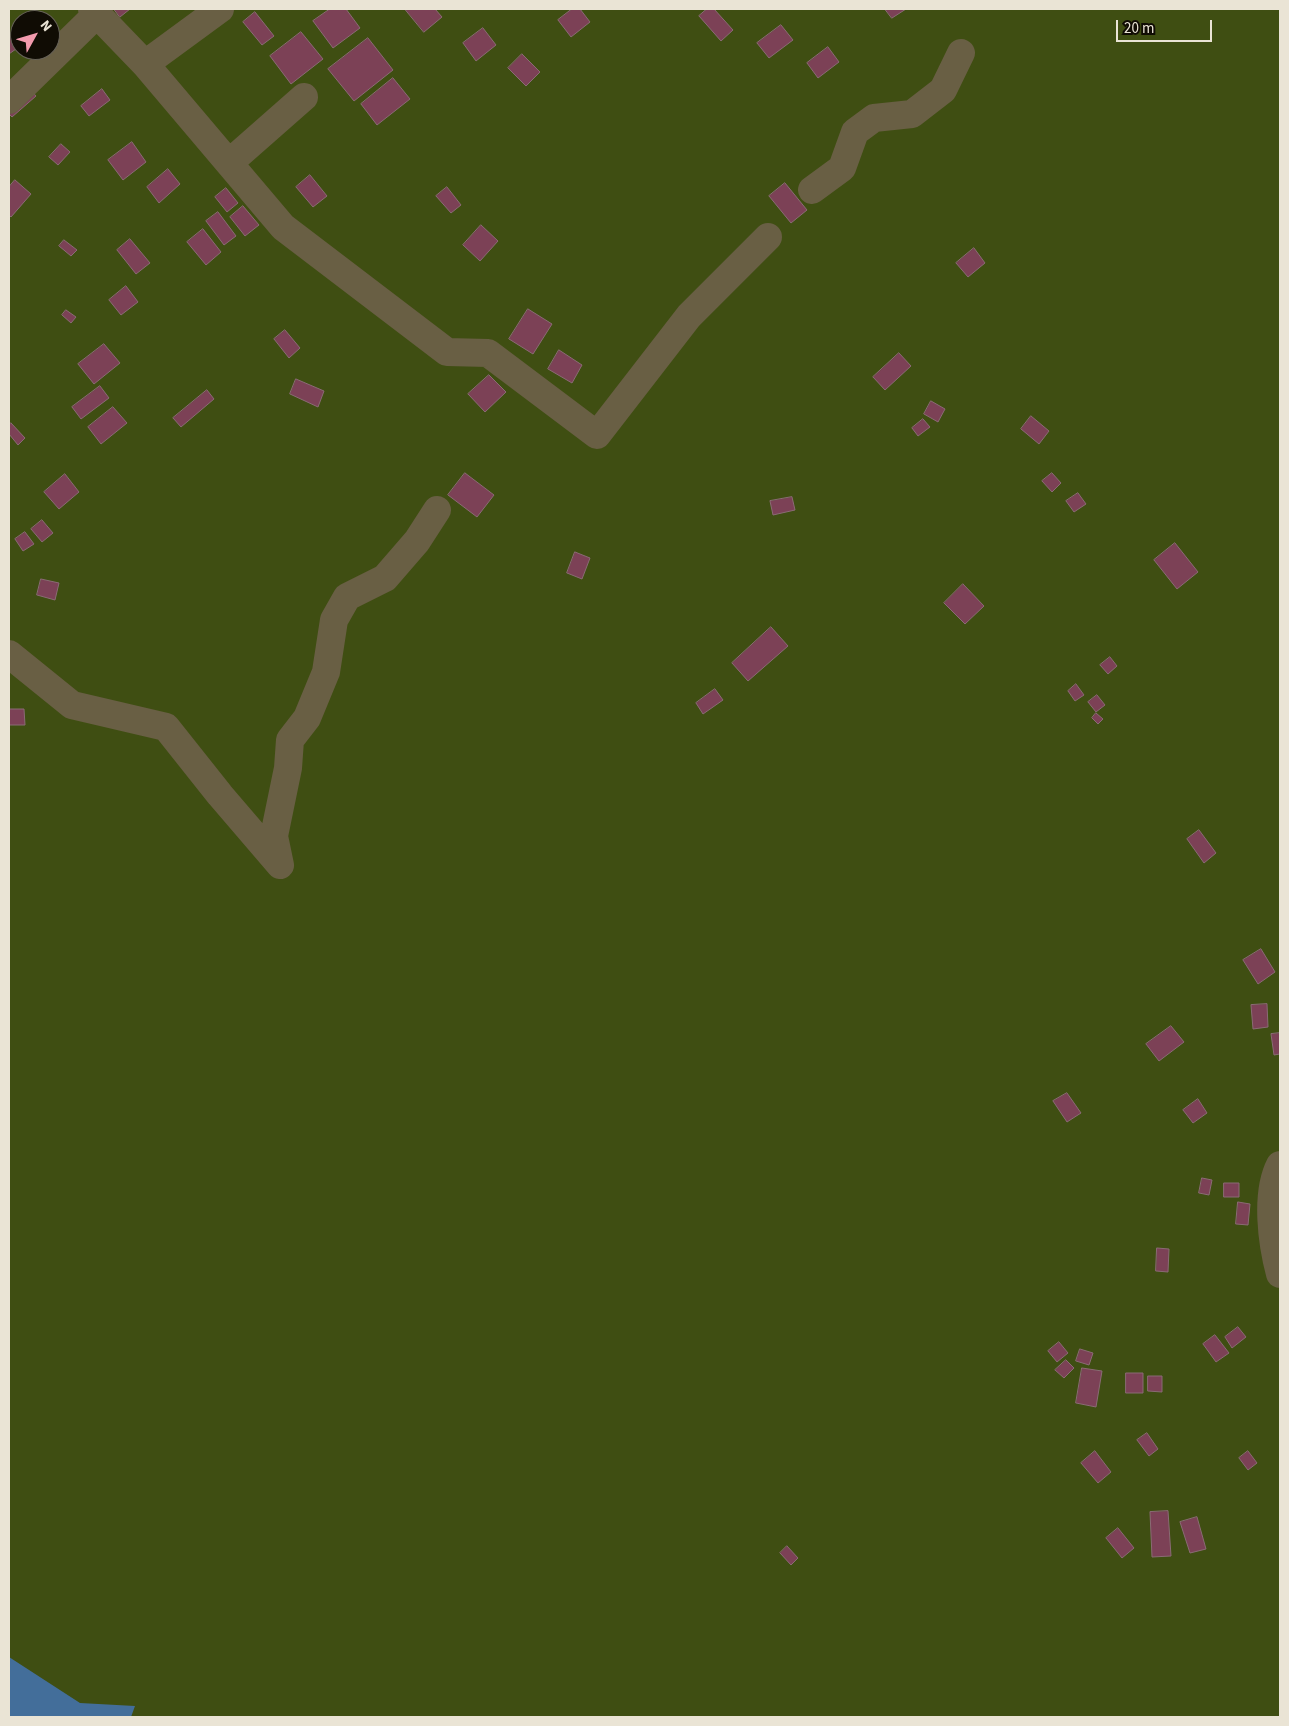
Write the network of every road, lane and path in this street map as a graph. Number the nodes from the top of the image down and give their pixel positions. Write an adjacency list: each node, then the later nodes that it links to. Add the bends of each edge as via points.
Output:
1 (220, 9): 4 (street)
2 (95, 12): 4 (street); 6 (street)
3 (961, 53): 8 (street, via 943,90 912,114 874,118 855,132 842,168)
4 (145, 64): 7 (street)
5 (304, 97): 7 (street)
6 (9, 100)
7 (229, 163): 9 (street, via 283,227 446,352 488,353 597,435 689,316)
8 (812, 190)
9 (768, 237)
10 (437, 510): 11 (street, via 417,541 385,578 347,597 334,620 326,672 307,718 290,740 288,768 274,836 280,865 166,727 72,705)
11 (9, 654)
12 (1280, 1165): 13 (street, via 1275,1175 1271,1229)
13 (1280, 1274)

